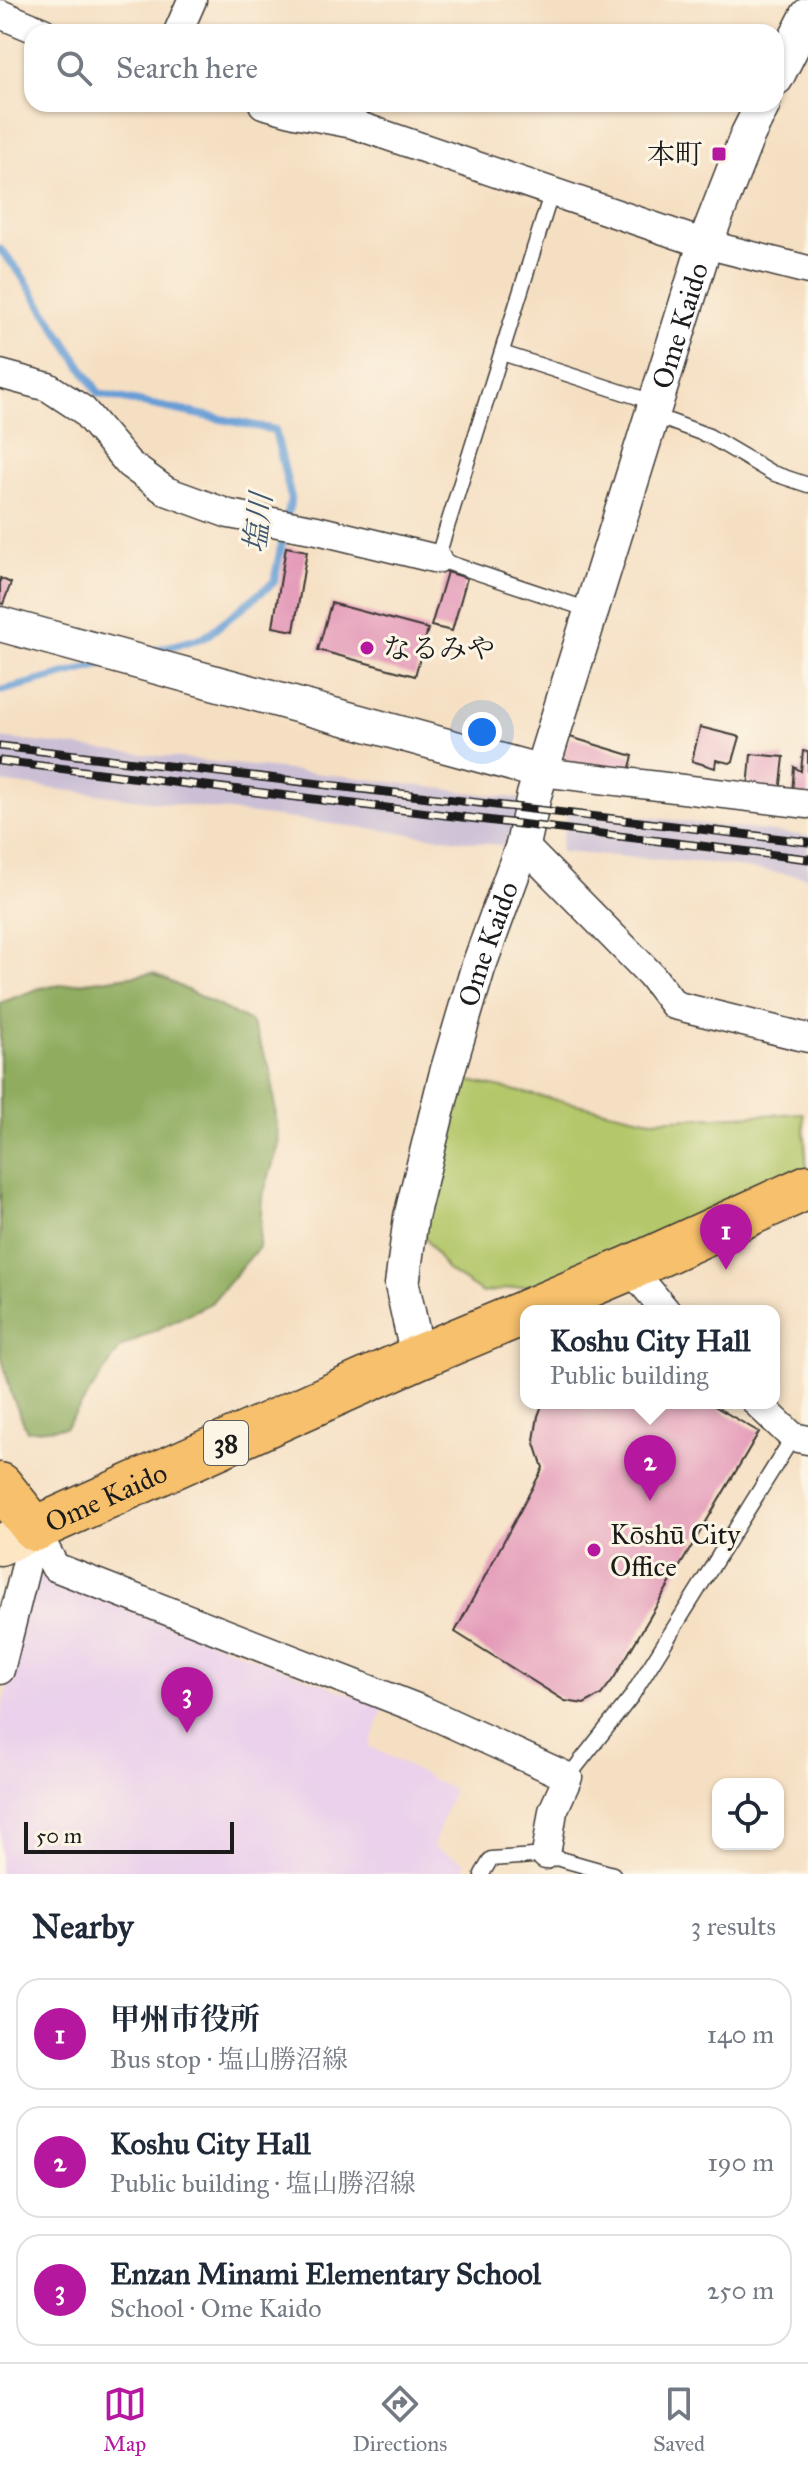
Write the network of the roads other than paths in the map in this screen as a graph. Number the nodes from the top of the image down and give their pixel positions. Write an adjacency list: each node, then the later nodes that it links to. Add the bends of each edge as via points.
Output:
1 (192, 0): 5 (street)
2 (0, 14): 4 (street)
3 (808, 15): 6 (street)
4 (24, 24)
5 (182, 24)
6 (784, 62)
7 (291, 112): 9 (street, via 353,124)
8 (759, 112): 10 (street, Ome Kaido)
9 (552, 191): 10 (street); 12 (lane)
10 (705, 244): 11 (street); 14 (street, Ome Kaido)
11 (808, 270)
12 (502, 353): 14 (lane); 16 (lane)
13 (0, 374): 16 (street, via 48,387 83,410 129,464 166,491 229,514)
14 (654, 409): 15 (lane, via 772,473); 17 (street, Ome Kaido)
15 (808, 485)
16 (437, 559): 17 (lane)
17 (592, 611): 19 (street, Ome Kaido)
18 (12, 627): 19 (street)
19 (542, 772): 20 (street); 21 (street, Ome Kaido)
20 (808, 804)
21 (521, 849): 22 (street, via 583,904 674,1005); 28 (street, Ome Kaido, via 478,968 411,1217 402,1285)
22 (808, 1038)
23 (808, 1187): 24 (main road, 38)
24 (630, 1268): 25 (main road, 38); 26 (street)
25 (541, 1305)
26 (661, 1305)
27 (520, 1314): 28 (main road, 38)
28 (418, 1357): 32 (main road, Ome Kaido / 38)
29 (765, 1409): 30 (street)
30 (801, 1438): 34 (lane, via 631,1697)
31 (0, 1485): 32 (main road)
32 (17, 1537): 33 (street); 34 (street, via 55,1567 422,1710)
33 (0, 1670)
34 (568, 1777): 35 (street, via 553,1811)
35 (546, 1855): 36 (lane, via 491,1859); 37 (lane)
36 (482, 1874)
37 (613, 1874)

